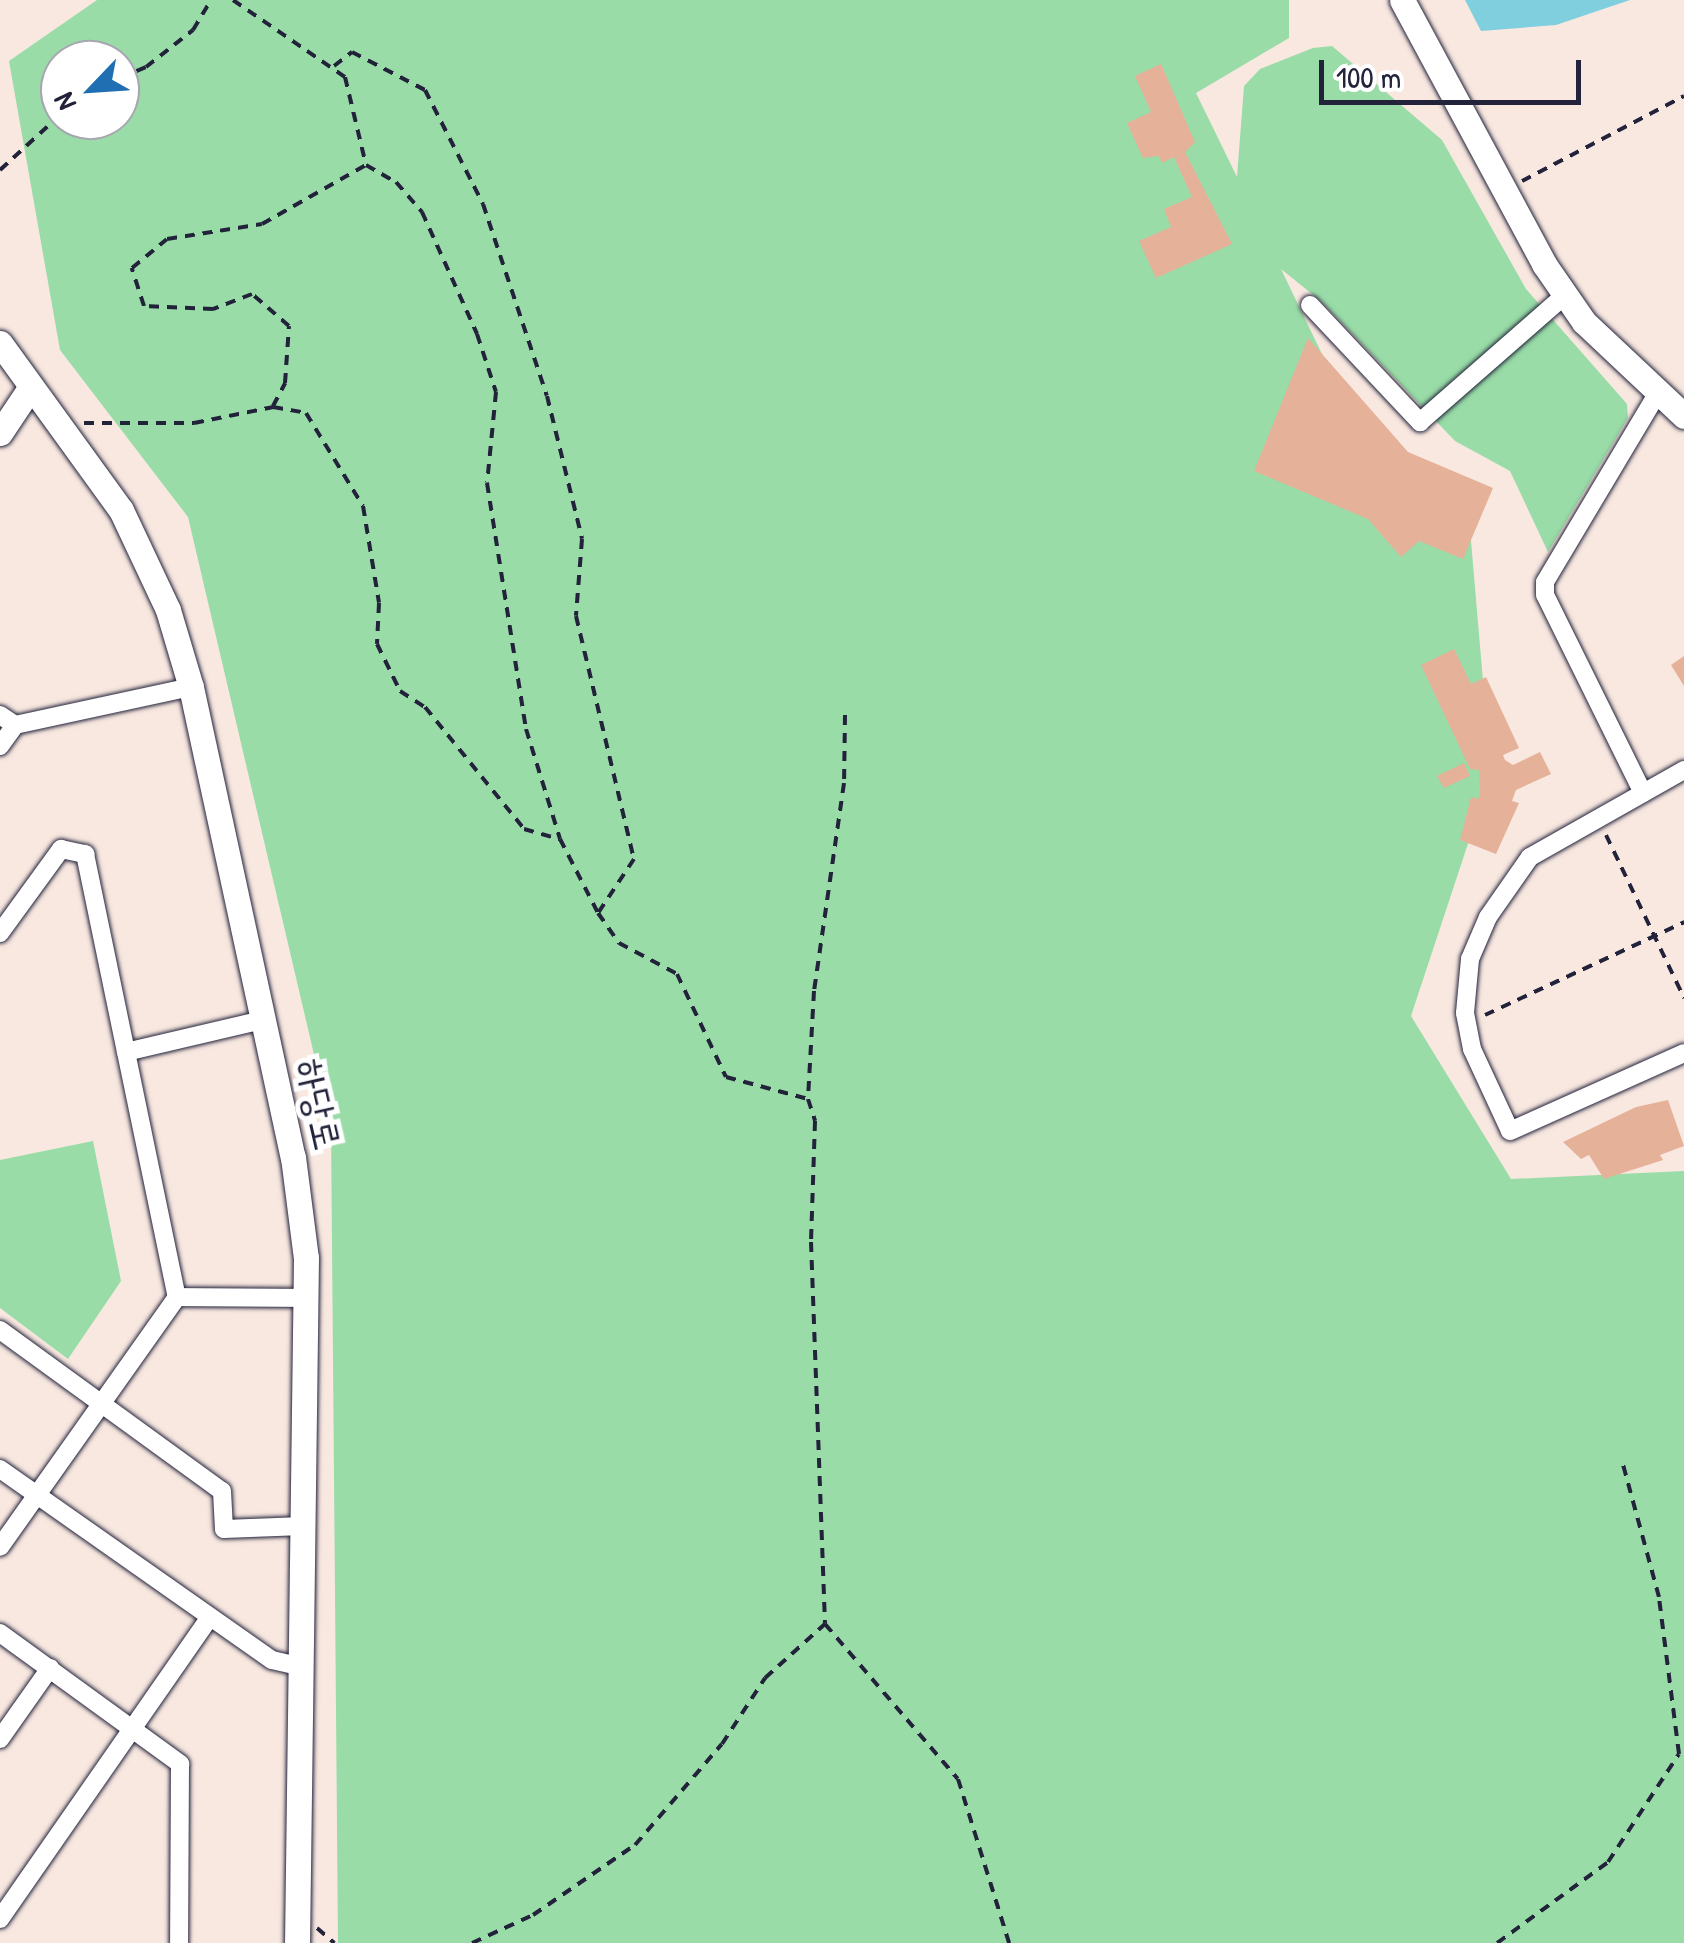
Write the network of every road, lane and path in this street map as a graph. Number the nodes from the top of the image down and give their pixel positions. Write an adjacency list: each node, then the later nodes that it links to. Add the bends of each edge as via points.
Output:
1 (210, 0): 5 (path, via 193,30)
2 (232, 0): 4 (path)
3 (1402, 0): 10 (street)
4 (334, 66): 8 (path, via 345,77); 28 (path, via 352,52 426,90 484,204 547,396 582,539 576,616 634,859)
5 (140, 70)
6 (1684, 96): 10 (path)
7 (40, 133): 9 (path)
8 (366, 165): 16 (path, via 262,224 167,239 132,268 144,306 213,310 252,294 289,326 285,383); 27 (path, via 396,182 422,212 496,392 488,483 526,730)
9 (0, 170)
10 (1505, 190): 11 (street)
11 (1565, 295): 12 (street, via 1420,422); 15 (street)
12 (1310, 305)
13 (0, 343): 14 (street, 하당로)
14 (30, 388): 18 (street, 하당로); 19 (street)
15 (1657, 394): 17 (street); 25 (street, via 1545,582 1545,595)
16 (272, 407): 18 (path, via 194,423); 27 (path, via 306,413 363,506 378,603 377,644 400,691 426,707 524,829)
17 (1684, 416)
18 (59, 423): 20 (street, 하당로, via 145,554)
19 (0, 433)
20 (190, 687): 22 (street); 33 (street, 하당로)
21 (845, 715): 37 (path, via 844,783 814,991)
22 (7, 720): 23 (street)
23 (0, 746)
24 (1684, 770): 25 (street)
25 (1643, 793): 26 (street)
26 (1598, 818): 31 (path); 34 (street, via 1530,857 1510,881 1470,959)
27 (560, 839): 28 (path)
28 (598, 913): 37 (path, via 619,943 677,974 726,1077)
29 (1684, 922): 31 (path)
30 (0, 933): 35 (street, via 61,849 85,854)
31 (1654, 936): 32 (path); 34 (path)
32 (1684, 998)
33 (262, 1020): 35 (street); 39 (street, 하당로, via 304,1214)
34 (1467, 1024): 36 (street, via 1510,1131)
35 (126, 1052): 38 (street)
36 (1684, 1053)
37 (808, 1100): 48 (path, via 815,1121 811,1242)
38 (177, 1297): 39 (street); 41 (street)
39 (306, 1298): 45 (street, 하당로)
40 (0, 1330): 41 (street)
41 (101, 1403): 44 (street); 45 (street, via 222,1491 224,1529)
42 (1622, 1461): 59 (path, via 1659,1597 1679,1754 1608,1862)
43 (0, 1469): 44 (street)
44 (37, 1494): 46 (street); 47 (street)
45 (303, 1526): 50 (street, 하당로)
46 (0, 1547)
47 (210, 1618): 50 (street, via 272,1660); 52 (street)
48 (825, 1624): 57 (path, via 764,1678 722,1744 635,1844 533,1915); 58 (path, via 958,1779)
49 (0, 1633): 51 (street)
50 (299, 1666): 56 (street, 하당로)
51 (50, 1668): 52 (street); 53 (street)
52 (134, 1727): 54 (street); 55 (street, via 180,1764)
53 (0, 1739)
54 (0, 1919)
55 (178, 1943)
56 (297, 1943)
57 (472, 1943)
58 (1009, 1943)
59 (1497, 1943)

